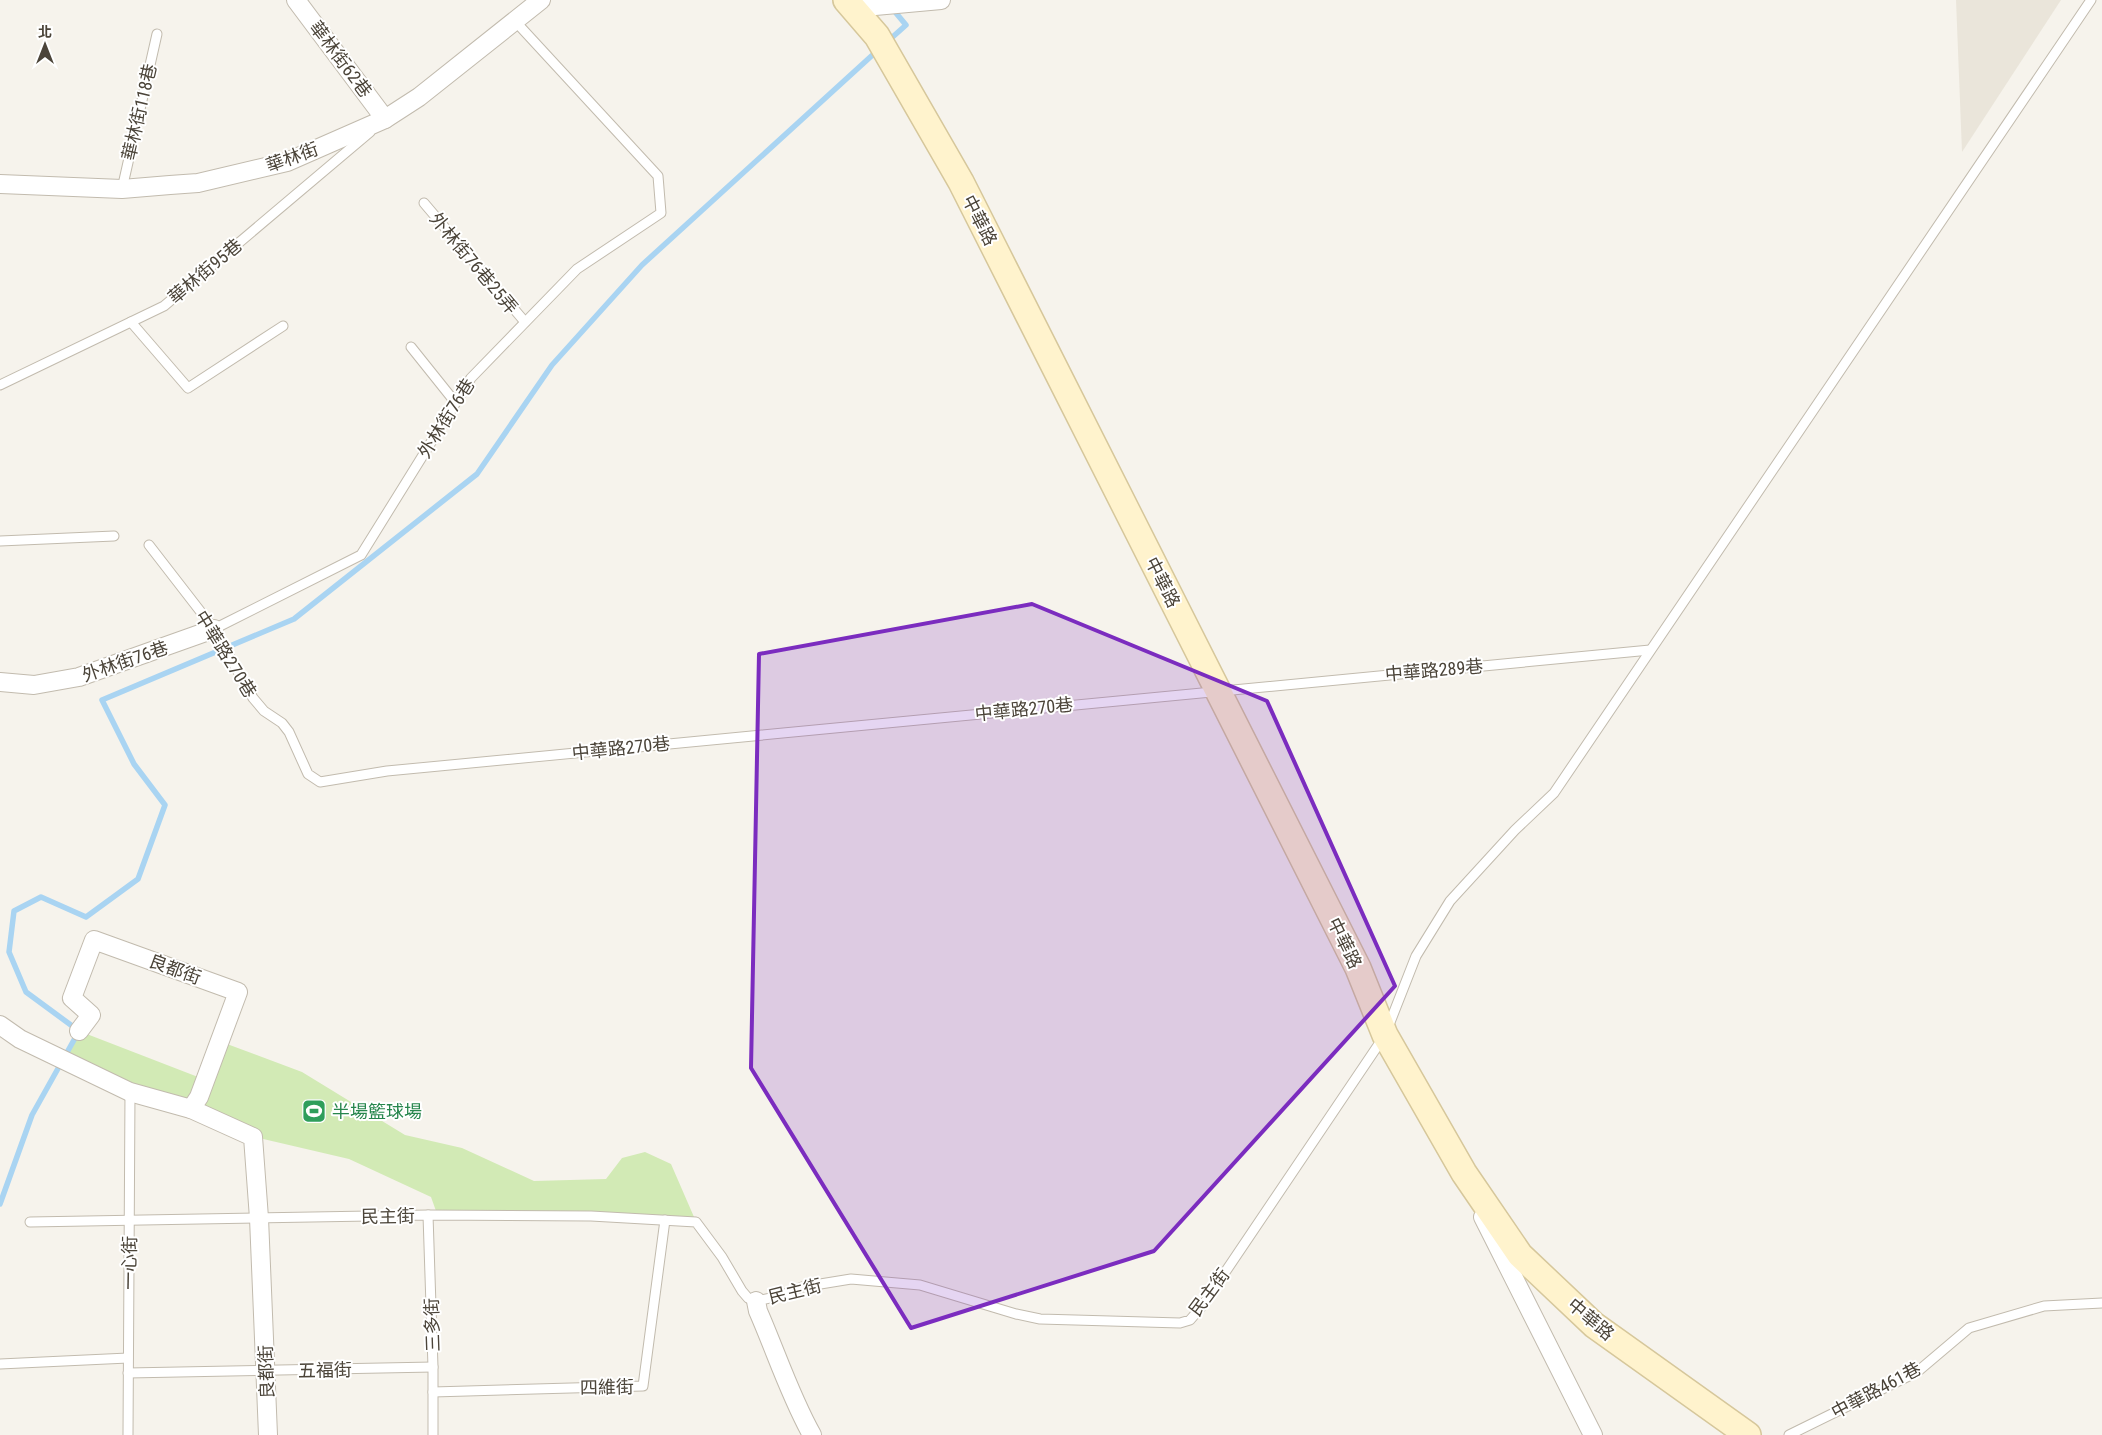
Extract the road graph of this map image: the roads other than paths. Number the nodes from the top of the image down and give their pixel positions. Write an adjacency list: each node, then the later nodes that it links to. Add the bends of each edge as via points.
1 (296, 0): 8 (street, 華林街62巷)
2 (941, 0): 5 (street)
3 (2091, 0): 22 (lane)
4 (532, 3): 6 (street, 華林街)
5 (849, 4): 24 (main road, 中華路, via 877,36 961,182)
6 (515, 21): 8 (street, 華林街, via 419,98); 13 (lane, 外林街76巷, via 658,176 661,212 577,269)
7 (157, 34): 10 (lane, 華林街118巷)
8 (385, 119): 10 (street, 華林街, via 286,162 198,183); 12 (lane, 華林街95巷, via 164,306)
9 (0, 184): 10 (street, 華林街)
10 (122, 189)
11 (424, 203): 13 (lane, 外林街76巷25弄)
12 (130, 322): 14 (lane, via 188,388); 16 (lane, 華林街95巷)
13 (524, 322): 17 (lane, 外林街76巷, via 471,378)
14 (283, 326)
15 (411, 346): 17 (lane)
16 (0, 385)
17 (455, 402): 21 (lane, 外林街76巷, via 361,555)
18 (114, 536): 19 (lane)
19 (0, 540)
20 (149, 545): 21 (lane, 中華路270巷)
21 (214, 629): 23 (street, 外林街76巷, via 79,677 34,685); 24 (lane, 中華路270巷, via 253,698 290,732 308,774 320,782 387,771)
22 (1650, 650): 24 (lane, 中華路289巷); 27 (lane, via 1554,793 1450,901 1416,956)
23 (0, 682)
24 (1217, 690): 27 (main road, 中華路, via 1358,968)
25 (0, 1025): 28 (street, 良都街, via 20,1039)
26 (79, 1031): 29 (street, 良都街, via 92,1015 72,998 94,940 238,992 199,1097)
27 (1385, 1035): 30 (main road, 中華路); 36 (lane, 民主街, via 1190,1320 1180,1323 1040,1319 920,1284 851,1279 802,1287)
28 (130, 1092): 29 (street, 良都街); 34 (lane, 一心街)
29 (191, 1110): 32 (street, 良都街, via 253,1137)
30 (1464, 1173): 48 (street, 中華路); 49 (main road, 中華路, via 1520,1254 1594,1325)
31 (428, 1215): 32 (lane, 民主街); 33 (lane, 民主街); 40 (lane, 三多街)
32 (259, 1218): 34 (lane, 民主街); 41 (street, 良都街)
33 (665, 1220): 36 (lane, 民主街, via 696,1222 742,1291); 43 (lane, 四維街, via 643,1386)
34 (130, 1221): 35 (lane, 民主街); 38 (lane, 一心街)
35 (30, 1222)
36 (756, 1301): 47 (street, via 796,1407)
37 (2102, 1303): 50 (lane, 中華路461巷, via 2044,1306 1969,1328 1917,1372)
38 (128, 1358): 39 (lane); 42 (lane, 一心街)
39 (0, 1364)
40 (433, 1367): 41 (lane, 五福街); 43 (lane, 三多街)
41 (267, 1372): 42 (lane, 五福街); 45 (street, 良都街)
42 (128, 1373): 44 (lane, 一心街)
43 (433, 1392): 46 (lane, 三多街)
44 (128, 1435)
45 (268, 1435)
46 (433, 1435)
47 (812, 1435)
48 (1593, 1435)
49 (1748, 1435)
50 (1789, 1435)

